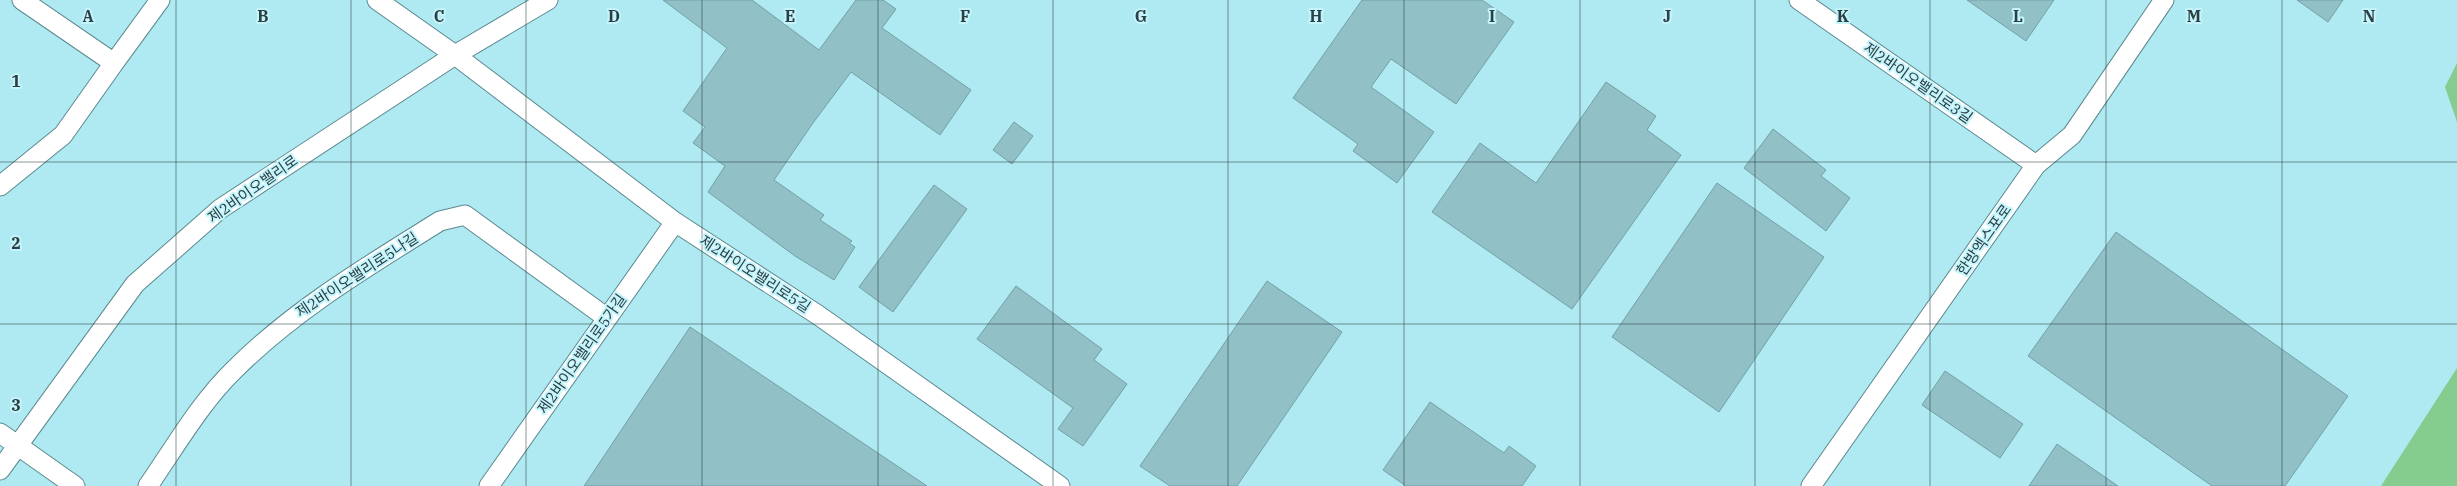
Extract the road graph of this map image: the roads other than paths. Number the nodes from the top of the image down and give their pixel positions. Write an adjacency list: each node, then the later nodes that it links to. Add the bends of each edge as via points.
1 (22, 0): 8 (street)
2 (160, 0): 8 (street)
3 (377, 0): 7 (street, 제2바이오밸리로5길)
4 (548, 0): 7 (street, 제2바이오밸리로)
5 (1799, 0): 9 (street, 제2바이오밸리로3길)
6 (2164, 0): 9 (street, 한방엑스포로, via 2072,135)
7 (455, 55): 11 (street, 제2바이오밸리로5길); 14 (street, 제2바이오밸리로, via 220,209 135,284)
8 (114, 62): 10 (street, via 63,135)
9 (2036, 165): 20 (street, 한방엑스포로)
10 (0, 186)
11 (675, 222): 12 (street, 제2바이오밸리로5가길); 19 (street, 제2바이오밸리로5길, via 818,315)
12 (607, 318): 17 (street, 제2바이오밸리로5나길, via 465,215 440,221 294,316 233,370 206,402); 18 (street, 제2바이오밸리로5가길)
13 (0, 433): 14 (street)
14 (18, 446): 15 (street, 제2바이오밸리로); 16 (street)
15 (0, 470)
16 (75, 486)
17 (148, 486)
18 (489, 486)
19 (1060, 486)
20 (1811, 486)

